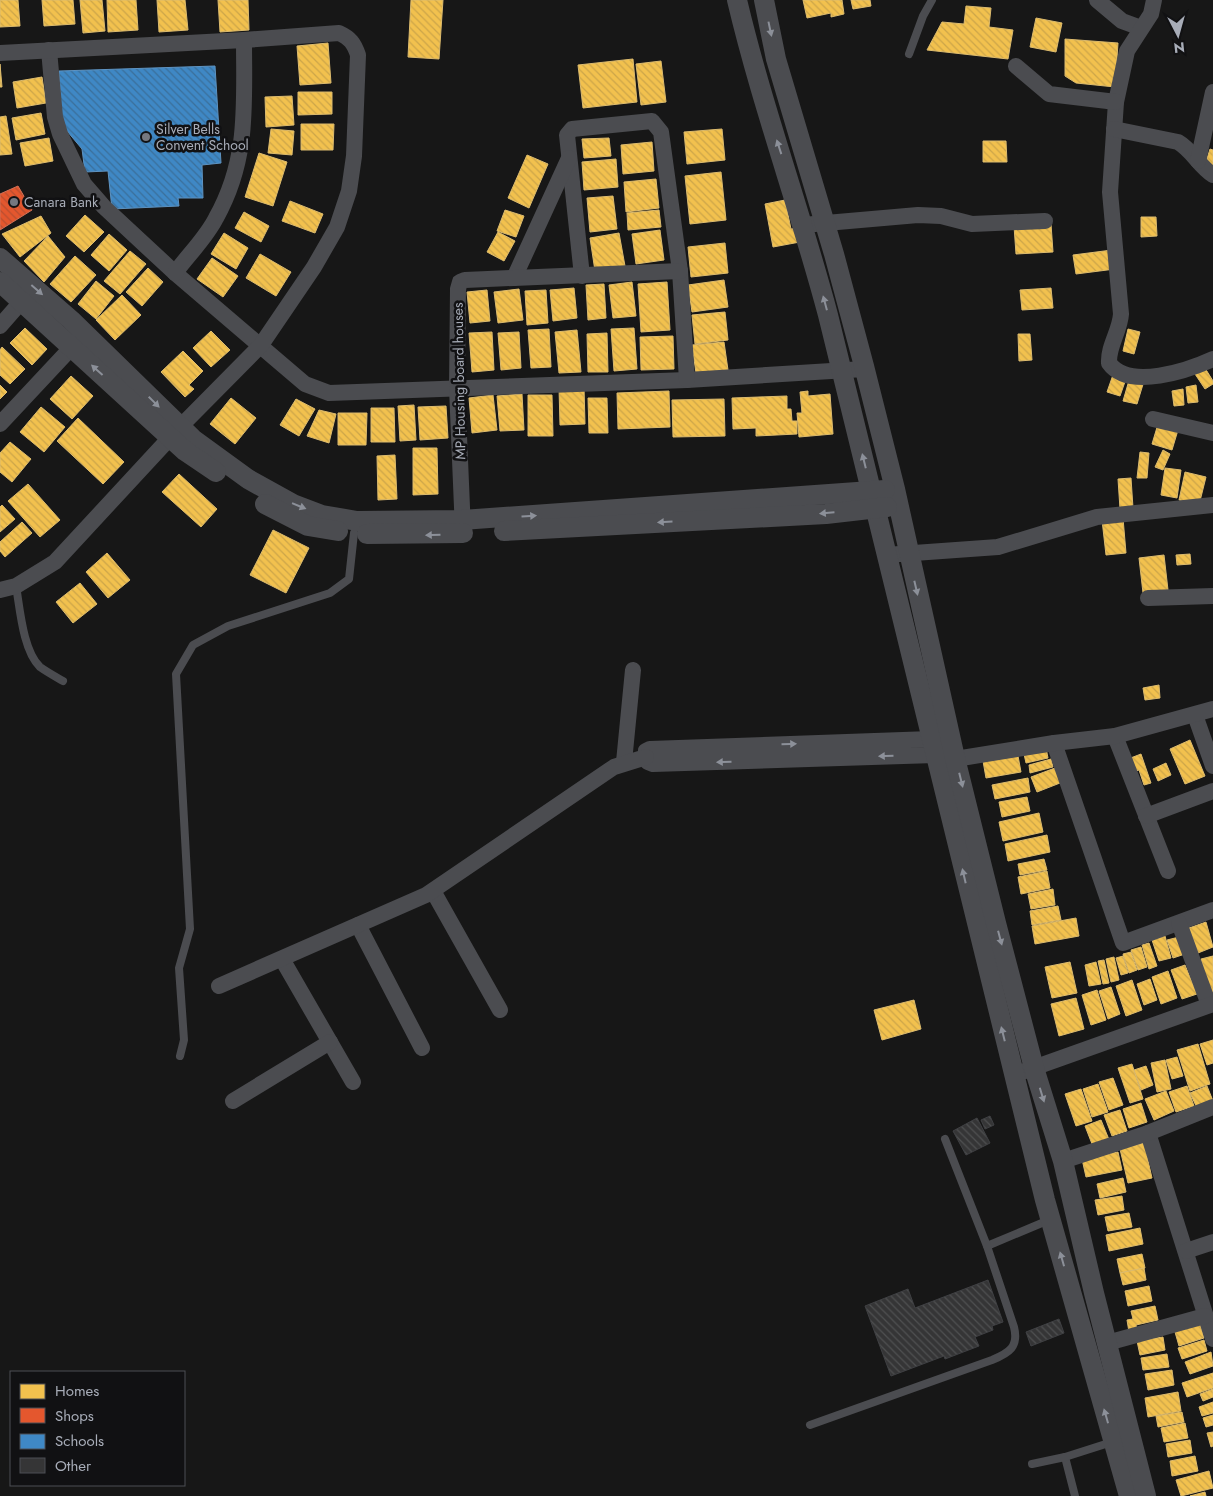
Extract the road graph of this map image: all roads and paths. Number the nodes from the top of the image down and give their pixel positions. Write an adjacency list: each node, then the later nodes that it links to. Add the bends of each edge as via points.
1 (737, 0): 21 (street, one-way to 1, via 755,74)
2 (764, 0): 20 (street, one-way to 20, via 776,59)
3 (932, 0): 10 (lane)
4 (1097, 0): 6 (street, via 1122,21)
5 (1154, 0): 6 (street, via 1151,14)
6 (1141, 28): 13 (street, via 1127,51)
7 (244, 40): 8 (street); 24 (street, via 245,129 238,165 216,220); 30 (street, via 338,33 355,44 358,55 354,156 337,227)
8 (49, 50): 9 (street); 24 (street, via 55,117 84,184)
9 (0, 53)
10 (909, 54)
11 (1016, 66): 13 (street, via 1049,94)
12 (1213, 92): 15 (street)
13 (1116, 102): 14 (street)
14 (1114, 129): 17 (street, via 1178,142); 32 (street, via 1110,192 1121,314 1110,363 1118,371 1151,377 1190,369)
15 (1208, 143): 17 (street)
16 (569, 158): 23 (street, via 566,139 572,129 648,120 656,124 661,132); 25 (street); 26 (street)
17 (1198, 162): 18 (street)
18 (1213, 175)
19 (1046, 221): 20 (street, via 972,224 941,216 918,215)
20 (825, 222): 21 (street); 33 (street)
21 (803, 225): 34 (street, one-way to 21)
22 (0, 258): 39 (street, one-way to 39, via 71,320)
23 (680, 271): 25 (street, MP Housing board houses); 35 (street)
24 (175, 273): 30 (street)
25 (582, 276): 26 (street, MP Housing board houses)
26 (514, 278): 36 (street, MP Housing board houses, via 465,280 459,285)
27 (0, 282): 28 (street)
28 (21, 302): 29 (street); 31 (street)
29 (0, 326)
30 (261, 345): 36 (street, via 305,384 328,394); 39 (street)
31 (72, 347): 38 (street); 39 (street, one-way to 31)
32 (1213, 358)
33 (864, 369): 34 (street); 41 (street)
34 (842, 371): 35 (street); 42 (street, one-way to 34)
35 (687, 380): 36 (street)
36 (456, 388): 44 (street, MP Housing board houses)
37 (1153, 419): 40 (street)
38 (0, 424)
39 (175, 432): 44 (street, one-way to 44, via 248,479 293,504 322,515 357,521); 45 (street, via 185,451 293,520 323,529); 48 (street, via 55,562)
40 (1213, 433)
41 (897, 497): 42 (street); 46 (street)
42 (874, 500): 44 (street, via 826,514); 47 (street)
43 (1213, 505): 46 (street, via 1097,517 998,547)
44 (462, 527): 45 (street, one-way to 45, via 395,536)
45 (354, 533): 74 (lane, via 349,578 330,593 228,626 193,645 176,674 190,929 179,968 184,1040)
46 (908, 552): 47 (street); 58 (street, one-way to 58)
47 (886, 555): 58 (street)
48 (16, 586): 49 (street); 53 (lane, via 33,658 40,667)
49 (0, 590)
50 (1213, 596): 51 (street)
51 (1148, 598)
52 (633, 670): 59 (street)
53 (63, 681)
54 (1213, 709): 55 (street)
55 (1195, 715): 56 (street); 60 (street)
56 (1115, 736): 57 (street); 62 (street)
57 (1054, 743): 58 (street); 66 (street, via 1123,944)
58 (940, 754): 59 (street, via 653,764 646,757); 75 (street, one-way to 75); 76 (street, one-way to 58)
59 (624, 762): 64 (street)
60 (1213, 766)
61 (1213, 792): 62 (street)
62 (1146, 816): 63 (street)
63 (1168, 871)
64 (433, 891): 67 (street); 71 (street)
65 (1213, 910): 66 (street)
66 (1179, 923): 70 (street)
67 (358, 925): 68 (street); 73 (street)
68 (282, 959): 69 (street); 72 (street)
69 (220, 986)
70 (1211, 1004): 75 (street)
71 (500, 1010)
72 (330, 1042): 77 (street); 78 (street)
73 (422, 1048)
74 (180, 1056)
75 (1034, 1068): 76 (street); 82 (street, one-way to 82)
76 (1014, 1075): 83 (street)
77 (353, 1082)
78 (233, 1101)
79 (1213, 1107): 80 (street)
80 (1148, 1133): 82 (street); 86 (street)
81 (945, 1139): 85 (lane)
82 (1063, 1161): 89 (street)
83 (1050, 1219): 85 (lane); 91 (street, one-way to 83)
84 (1213, 1242): 86 (street)
85 (987, 1246): 90 (lane, via 1017,1337 1015,1346 992,1360)
86 (1186, 1250): 87 (street)
87 (1205, 1316): 88 (street); 89 (street)
88 (1213, 1339)
89 (1106, 1344): 96 (street)
90 (810, 1425)
91 (1114, 1442): 92 (lane); 95 (street)
92 (1065, 1457): 93 (lane); 94 (lane)
93 (1032, 1464)
94 (1075, 1496)
95 (1129, 1496)
96 (1146, 1496)

